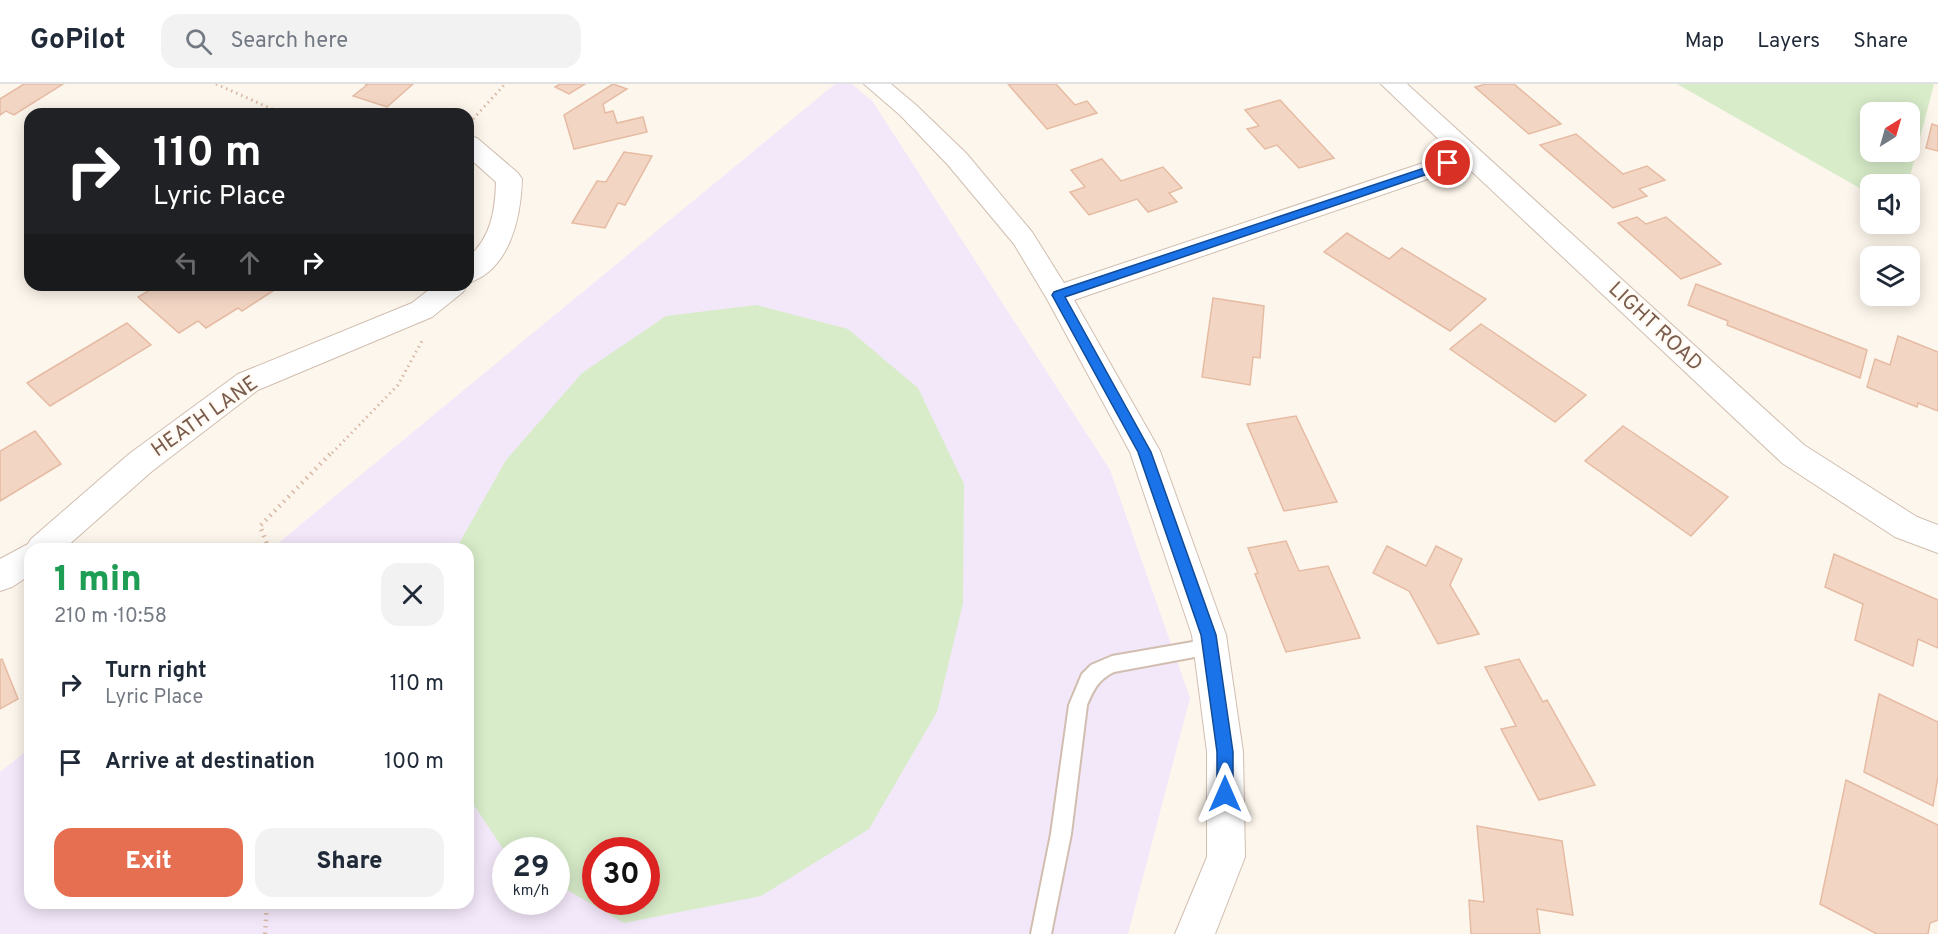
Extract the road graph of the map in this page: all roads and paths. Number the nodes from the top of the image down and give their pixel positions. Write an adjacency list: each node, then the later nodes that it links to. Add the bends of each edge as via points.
1 (216, 84): 5 (path)
2 (505, 84): 6 (path)
3 (876, 84): 11 (street, via 957,159 1023,238)
4 (1393, 84): 8 (street, LIGHT ROAD)
5 (270, 108)
6 (474, 118)
7 (474, 149): 9 (street, via 509,179 504,231 488,257)
8 (1469, 156): 11 (street); 13 (street, LIGHT ROAD, via 1793,454 1906,527)
9 (474, 268)
10 (446, 291): 14 (street, HEATH LANE, via 422,310 248,382 140,463)
11 (1058, 295): 18 (street, via 1145,452)
12 (425, 335): 15 (path, via 398,385 260,526)
13 (1938, 539)
14 (49, 543)
15 (267, 543)
16 (24, 561): 17 (street)
17 (0, 577)
18 (1210, 647): 21 (lane, via 1112,664 1097,670 1088,680 1078,705 1061,834); 22 (street, via 1225,752 1226,857)
19 (267, 909): 20 (path)
20 (265, 934)
21 (1041, 934)
22 (1195, 934)

